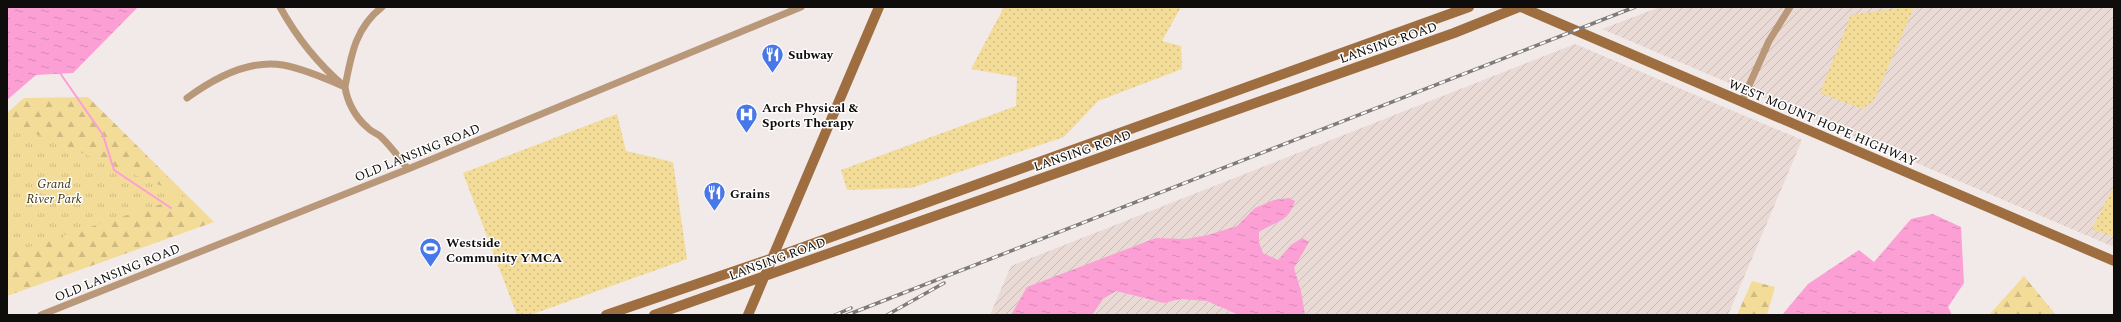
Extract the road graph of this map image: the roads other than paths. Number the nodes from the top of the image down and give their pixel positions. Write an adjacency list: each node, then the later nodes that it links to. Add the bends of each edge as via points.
1 (280, 7): 8 (street, via 323,69)
2 (382, 7): 8 (street, via 359,32 354,43)
3 (801, 7): 11 (street, OLD LANSING ROAD)
4 (879, 7): 12 (main road)
5 (1469, 7): 12 (main road, LANSING ROAD)
6 (1520, 7): 10 (main road, WEST MOUNT HOPE HIGHWAY); 14 (main road, LANSING ROAD, via 1447,36)
7 (1790, 7): 10 (street, via 1769,41)
8 (345, 86): 9 (street, via 283,65 269,64 233,72); 11 (street, via 346,96 358,117 367,128 392,148)
9 (187, 98)
10 (1742, 101): 13 (main road, WEST MOUNT HOPE HIGHWAY)
11 (408, 169): 15 (street, OLD LANSING ROAD)
12 (773, 258): 14 (main road); 16 (main road, LANSING ROAD)
13 (2114, 261)
14 (766, 275): 17 (main road, LANSING ROAD); 18 (main road)
15 (41, 315)
16 (606, 315)
17 (654, 315)
18 (748, 315)

